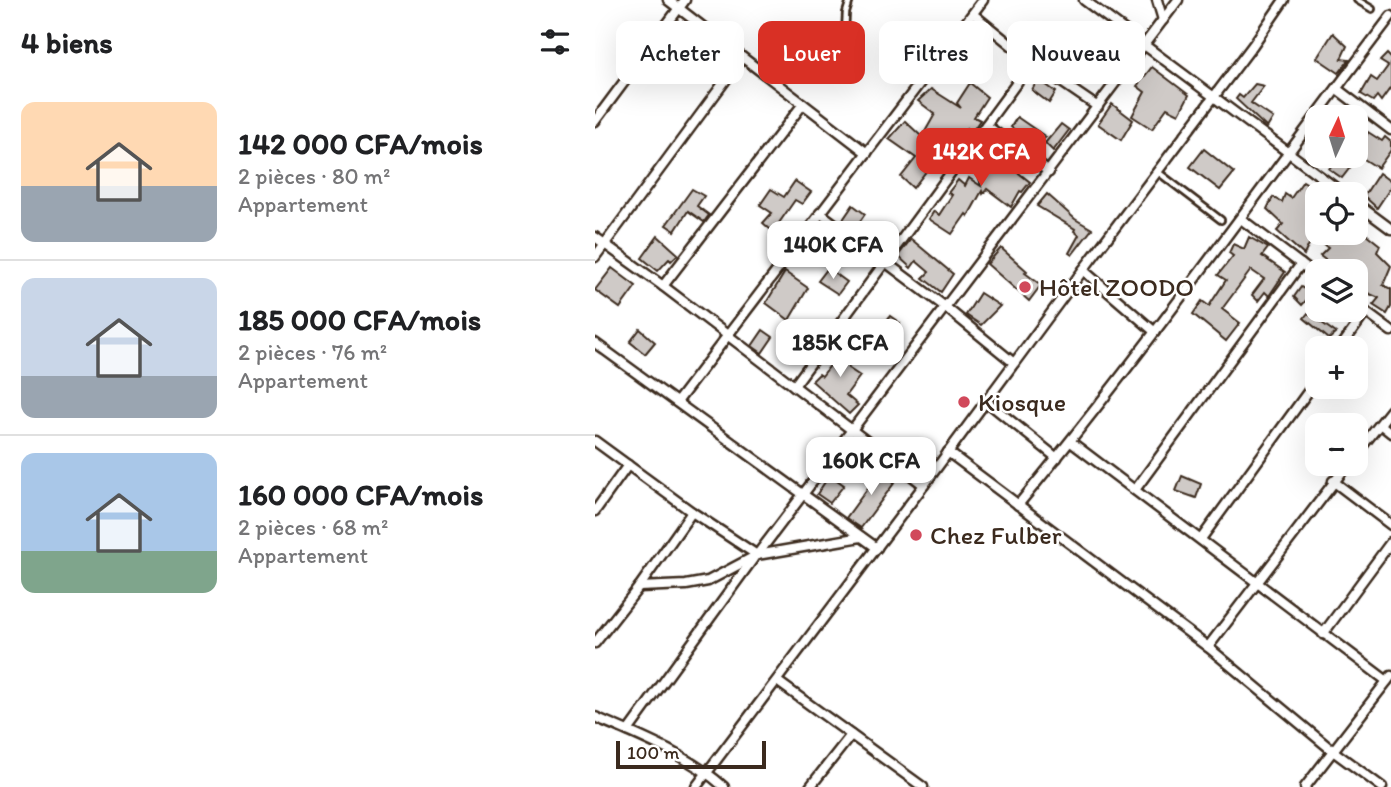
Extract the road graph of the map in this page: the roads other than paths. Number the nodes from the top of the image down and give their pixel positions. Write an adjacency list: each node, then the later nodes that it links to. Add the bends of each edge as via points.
1 (668, 0): 10 (street)
2 (685, 0): 10 (street)
3 (850, 0): 16 (lane)
4 (983, 0): 12 (street)
5 (1084, 0): 17 (street)
6 (1157, 0): 14 (street)
7 (1178, 0): 14 (street)
8 (1284, 0): 26 (street)
9 (1357, 0): 11 (lane)
10 (679, 8): 15 (street); 29 (street)
11 (1372, 9)
12 (973, 14): 18 (street); 32 (street)
13 (1391, 16): 25 (street)
14 (1163, 20): 19 (street)
15 (695, 21)
16 (846, 21)
17 (1112, 21)
18 (1007, 42)
19 (1145, 46): 26 (street)
20 (744, 60): 27 (street)
21 (723, 84): 43 (street)
22 (1016, 84): 30 (street)
23 (1064, 84): 28 (street)
24 (1116, 84): 28 (street)
25 (1337, 89): 31 (street); 33 (street)
26 (1214, 96): 33 (street); 34 (street)
27 (803, 104): 32 (street); 49 (street)
28 (1098, 107): 35 (street)
29 (595, 121)
30 (986, 125): 35 (street); 45 (street)
31 (1391, 130)
32 (867, 153): 38 (street)
33 (1288, 154): 36 (street); 39 (street)
34 (1157, 171): 40 (lane); 48 (street)
35 (1049, 172): 50 (street)
36 (1327, 182)
37 (1368, 212): 41 (street)
38 (820, 213): 45 (street); 54 (street)
39 (1241, 219): 46 (street); 53 (street)
40 (1221, 220)
41 (1391, 229)
42 (595, 237): 43 (street)
43 (604, 244): 44 (street); 49 (street)
44 (595, 257)
45 (884, 261): 50 (street); 57 (street)
46 (1301, 264): 47 (street); 74 (street)
47 (1305, 267)
48 (1083, 270): 53 (street); 56 (street)
49 (663, 286): 54 (street)
50 (944, 306): 56 (street); 63 (street)
51 (1368, 314): 52 (street)
52 (1391, 331)
53 (1155, 332): 67 (street)
54 (727, 336): 57 (street); 60 (street)
55 (595, 342): 60 (street)
56 (1014, 363): 59 (street)
57 (794, 386): 63 (street)
58 (1305, 396): 81 (street)
59 (986, 401): 68 (street); 69 (street)
60 (677, 402): 75 (street)
61 (1391, 410): 62 (street)
62 (1381, 425): 64 (street); 65 (street)
63 (851, 429): 73 (street); 75 (street)
64 (1391, 433)
65 (1368, 440)
66 (595, 441): 70 (street)
67 (1071, 442): 69 (street); 74 (street)
68 (948, 452): 73 (street); 76 (street)
69 (1057, 458): 76 (street)
70 (628, 465): 77 (street); 78 (street)
71 (1337, 476): 72 (street)
72 (1333, 481): 79 (street); 85 (street)
73 (924, 485): 83 (street)
74 (1135, 490): 81 (street)
75 (803, 494): 80 (street); 84 (street)
76 (1018, 505): 89 (street)
77 (595, 510)
78 (692, 512): 84 (street); 86 (street)
79 (1391, 525)
80 (860, 537): 83 (street); 84 (street)
81 (1201, 539): 85 (street)
82 (1391, 542): 87 (street)
83 (877, 548): 91 (street)
84 (755, 557): 86 (street, via 708,580); 94 (street)
85 (1256, 584): 87 (street); 89 (street)
86 (639, 587): 88 (street)
87 (1323, 634): 90 (street)
88 (595, 643)
89 (1208, 647): 96 (street)
90 (1389, 678): 96 (street)
91 (776, 681): 95 (street); 97 (street)
92 (597, 718): 93 (street); 94 (street)
93 (595, 728)
94 (628, 731): 97 (street)
95 (851, 735): 98 (street); 101 (street)
96 (1333, 751): 103 (street); 104 (street)
97 (708, 772): 99 (street); 100 (street)
98 (911, 784): 102 (street)
99 (696, 787)
100 (724, 787)
101 (810, 787)
102 (923, 787)
103 (1305, 787)
104 (1381, 787)

